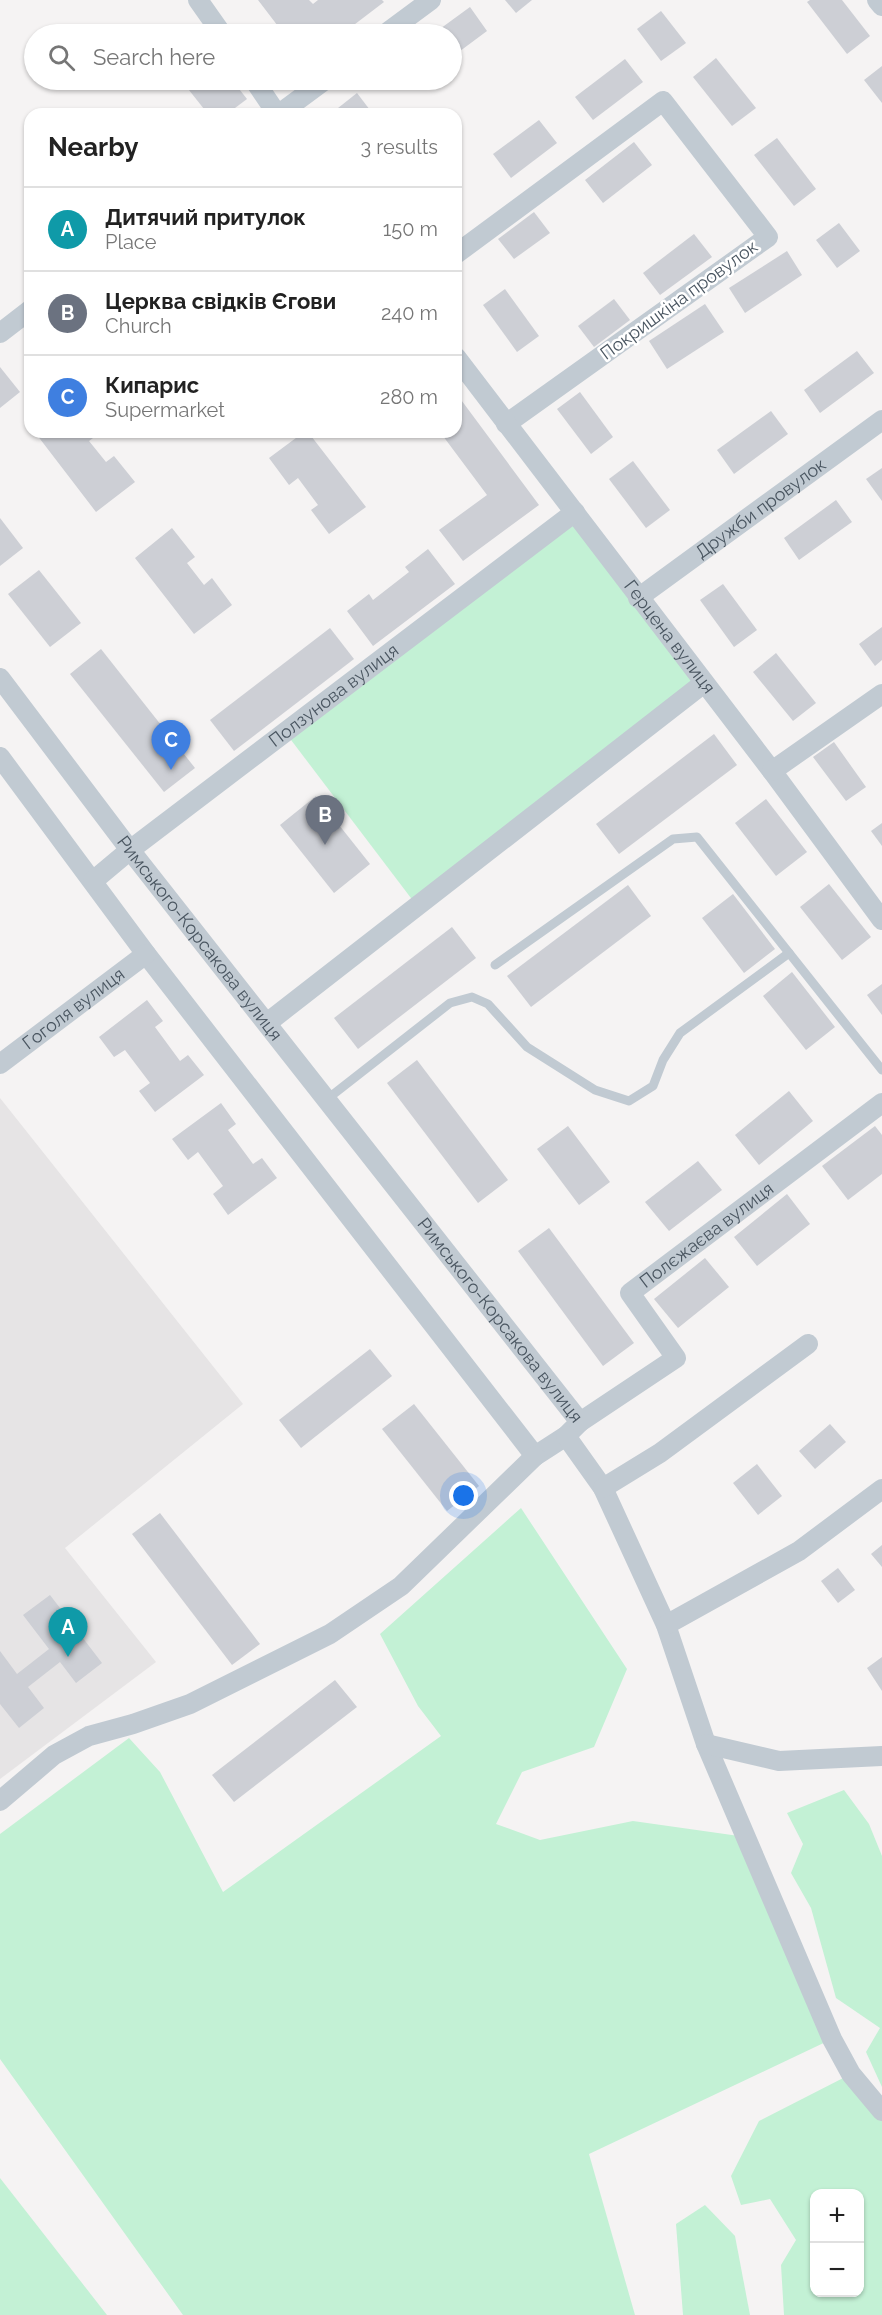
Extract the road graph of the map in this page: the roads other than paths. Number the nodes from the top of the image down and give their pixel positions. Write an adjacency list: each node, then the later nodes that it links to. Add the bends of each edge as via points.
1 (198, 0): 5 (street)
2 (431, 0): 6 (street)
3 (877, 0): 4 (street)
4 (882, 6)
5 (215, 24)
6 (399, 24)
7 (261, 90): 9 (street)
8 (311, 90): 10 (street)
9 (274, 108)
10 (286, 108)
11 (462, 250): 16 (street, Покришкіна провулок, via 663,101 768,237)
12 (24, 315): 13 (street)
13 (0, 333)
14 (462, 365): 16 (street, Герцена вулиця)
15 (882, 420): 18 (street, Дружби провулок)
16 (506, 424): 17 (street, Герцена вулиця)
17 (575, 512): 18 (street, Герцена вулиця); 24 (street, Ползунова вулиця)
18 (638, 598): 20 (street, Герцена вулиця)
19 (0, 678): 24 (street, Римського-Корсакова вулиця)
20 (704, 683): 23 (street, Герцена вулиця); 30 (street)
21 (882, 694): 23 (street)
22 (0, 757): 25 (street)
23 (772, 771): 26 (street, Герцена вулиця)
24 (130, 850): 25 (street, Ползунова вулиця); 30 (street, Римського-Корсакова вулиця)
25 (93, 881): 27 (street)
26 (881, 915)
27 (146, 954): 31 (street, Гоголя вулиця); 37 (street)
28 (789, 954): 29 (lane, via 697,837 673,839); 32 (lane); 33 (lane, via 680,1033 653,1086 629,1101 595,1090 527,1047 488,1004 471,997 450,1003)
29 (495, 965)
30 (267, 1023): 33 (street, Римського-Корсакова вулиця)
31 (0, 1064)
32 (882, 1070)
33 (326, 1100): 36 (street, Римського-Корсакова вулиця)
34 (882, 1102): 36 (street, Полєжаєва вулиця, via 630,1293 676,1358)
35 (808, 1344): 38 (street, via 660,1453)
36 (573, 1429): 37 (street, Римського-Корсакова вулиця); 38 (street)
37 (535, 1456): 43 (street, Римського-Корсакова вулиця, via 401,1586 330,1634 190,1704 89,1736 54,1755)
38 (603, 1488): 40 (street)
39 (882, 1489): 40 (street, via 798,1551)
40 (666, 1625): 41 (street)
41 (706, 1744): 42 (street, via 779,1761); 44 (street, via 832,2039 852,2074)
42 (882, 1756)
43 (0, 1801)
44 (882, 2111)

